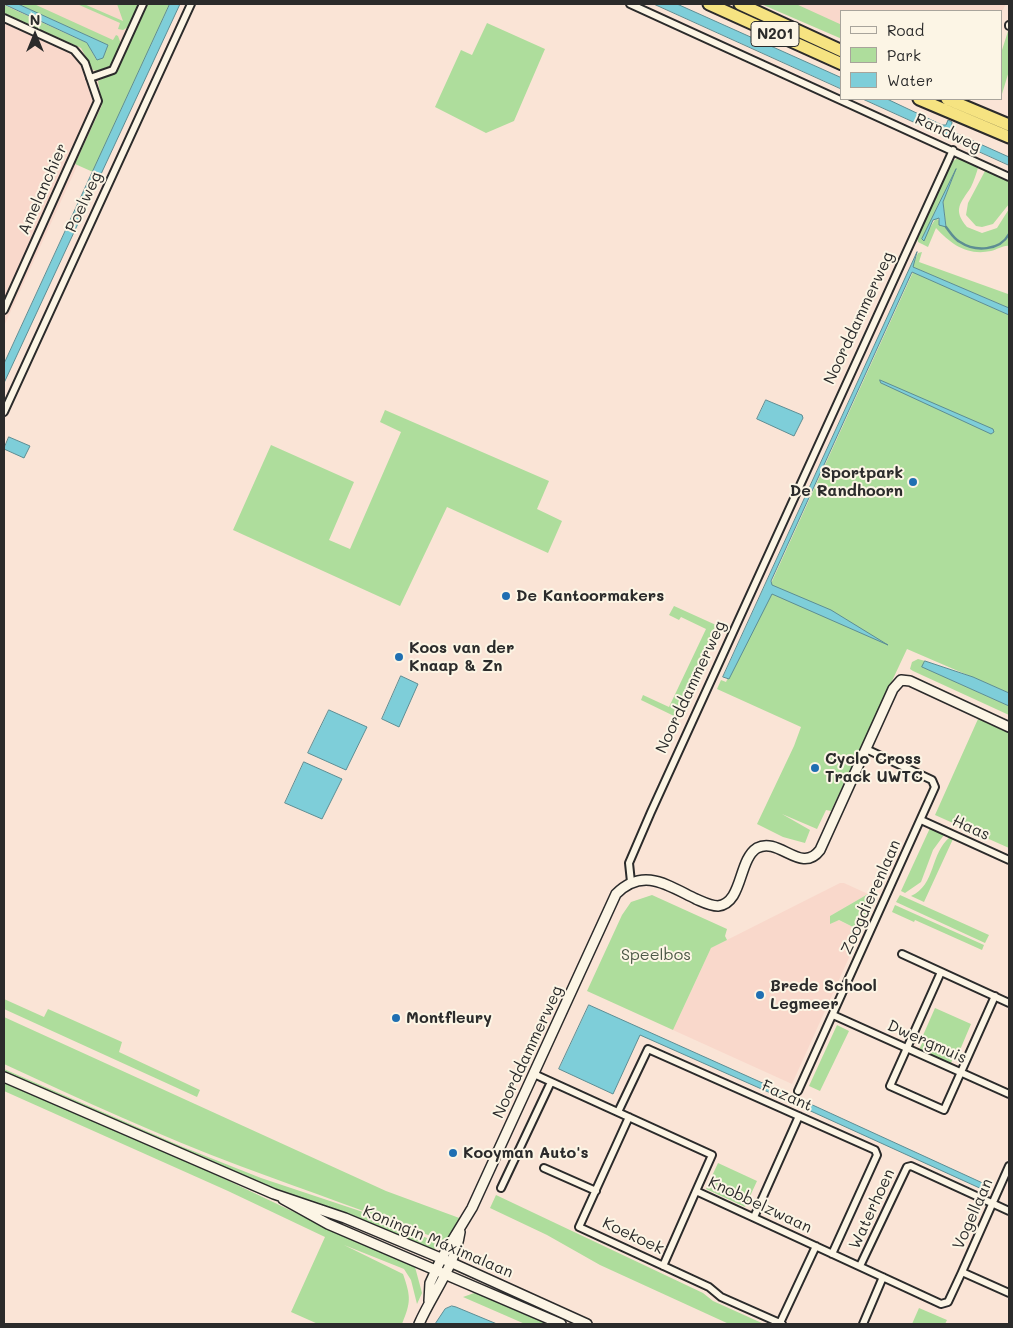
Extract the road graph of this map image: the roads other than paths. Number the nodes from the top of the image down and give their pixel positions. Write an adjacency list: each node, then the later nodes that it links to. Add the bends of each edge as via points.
1 (143, 4): 9 (street, via 113,70)
2 (191, 4): 19 (street, Poelweg)
3 (630, 4): 10 (street, Randweg)
4 (708, 4): 8 (highway, N201)
5 (740, 4): 7 (highway, N201)
6 (4, 18): 9 (street, Amelanchier, via 74,50 80,55)
7 (840, 50)
8 (840, 63)
9 (90, 78): 18 (street, Amelanchier, via 98,101)
10 (840, 99)
11 (842, 100): 16 (street, Randweg)
12 (920, 100): 15 (highway)
13 (949, 100): 14 (highway)
14 (1009, 125)
15 (1009, 137)
16 (953, 150): 17 (street, Randweg); 24 (street, Noorddammerweg, via 651,812 629,864)
17 (1009, 177)
18 (4, 310)
19 (4, 412)
20 (1009, 726): 21 (street, via 910,681 901,680 894,686)
21 (866, 749): 22 (street, Zoogdierenlaan, via 932,780 935,787); 24 (street, via 820,850 812,857 800,858 771,846 760,847 752,853 729,900 716,906 653,880)
22 (921, 820): 23 (street, Haas); 29 (street, Zoogdierenlaan)
23 (1009, 860)
24 (631, 882): 32 (street, Noorddammerweg, via 616,894)
25 (902, 954): 26 (street)
26 (941, 972): 27 (street); 30 (street)
27 (994, 996): 28 (street); 31 (street)
28 (1009, 1003)
29 (833, 1015): 30 (street, Dwergmuis); 35 (street, Zoogdierenlaan)
30 (907, 1048): 31 (street, Dwergmuis); 31 (street, via 890,1086 944,1110)
31 (960, 1072): 36 (street, Dwergmuis)
32 (534, 1074): 34 (street, Knobbelzwaan); 51 (street, Noorddammerweg)
33 (4, 1077): 45 (street, Koningin Máximalaan)
34 (551, 1082): 37 (street, Knobbelzwaan); 42 (street)
35 (798, 1091)
36 (1009, 1094)
37 (618, 1112): 38 (street, Fazant, via 648,1049); 39 (street, Knobbelzwaan)
38 (799, 1116): 48 (street); 50 (street, Fazant, via 878,1153)
39 (629, 1117): 43 (street, Koekoek); 44 (street, Knobbelzwaan, via 712,1155)
40 (1009, 1166): 46 (street, Vogellaan)
41 (544, 1168): 43 (street)
42 (501, 1188)
43 (596, 1191): 52 (street, Koekoek, via 579,1227)
44 (696, 1191): 48 (street, Knobbelzwaan); 52 (street)
45 (274, 1194): 51 (street, Koningin Máximalaan, via 337,1215); 54 (street, Koningin Máximalaan, via 328,1224)
46 (993, 1204): 47 (street); 53 (street, Waterhoen, via 912,1166 907,1167); 55 (street, Vogellaan)
47 (1009, 1211)
48 (754, 1217): 49 (street, Knobbelzwaan)
49 (816, 1246): 50 (street, Knobbelzwaan); 63 (street)
50 (832, 1254): 53 (street, Knobbelzwaan)
51 (446, 1261): 54 (street, Noorddammerweg); 56 (street, Noorddammerweg); 62 (street, Koningin Máximalaan)
52 (663, 1266): 63 (street, Koekoek)
53 (860, 1266): 57 (street, Knobbelzwaan)
54 (436, 1270): 56 (street, Koningin Máximalaan); 59 (street, Noorddammerweg, via 430,1283)
55 (962, 1272): 57 (street, Knobbelzwaan, via 948,1302 941,1304); 58 (street)
56 (446, 1274): 59 (street, Noorddammerweg); 61 (street, Koningin Máximalaan)
57 (883, 1277): 64 (street)
58 (1009, 1293)
59 (429, 1301): 60 (street, Noorddammerweg)
60 (419, 1324)
61 (561, 1324)
62 (587, 1324)
63 (781, 1324)
64 (862, 1324)

